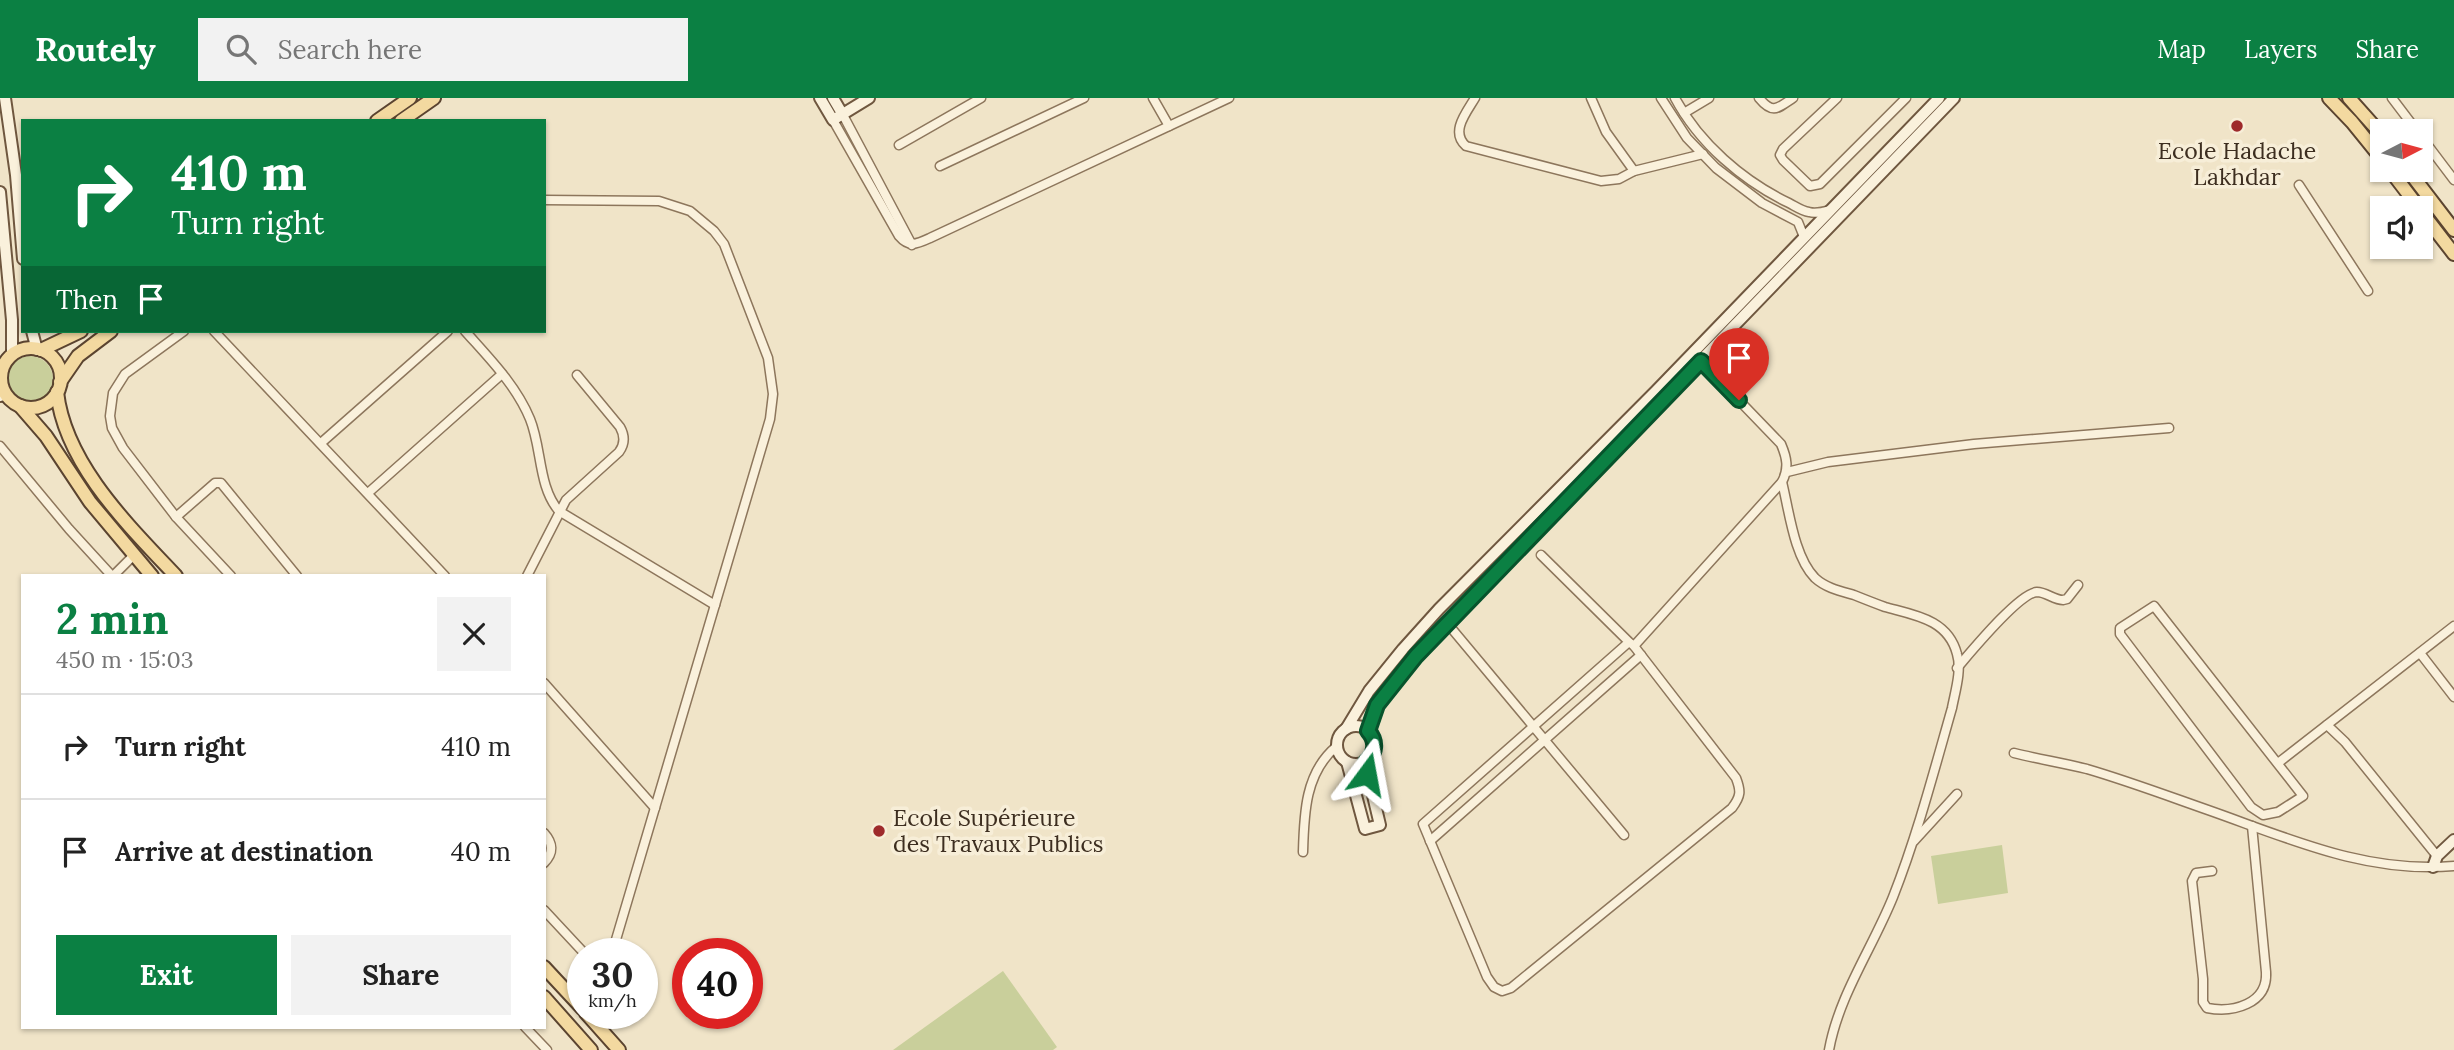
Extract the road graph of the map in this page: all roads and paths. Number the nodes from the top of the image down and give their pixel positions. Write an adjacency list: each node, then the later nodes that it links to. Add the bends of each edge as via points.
1 (5, 98): 48 (street)
2 (410, 98): 27 (main road)
3 (434, 98): 28 (main road)
4 (820, 98): 26 (street)
5 (833, 98): 26 (street)
6 (869, 98): 26 (street)
7 (981, 98): 33 (street)
8 (1084, 98): 36 (street)
9 (1153, 98): 31 (street)
10 (1229, 98): 31 (street)
11 (1475, 98): 37 (street, via 1459,132 1466,146 1601,181)
12 (1591, 98): 37 (street, via 1606,132)
13 (1661, 98): 35 (street, via 1681,130)
14 (1675, 98): 25 (street)
15 (1709, 98): 25 (street)
16 (1759, 98): 17 (street, via 1772,109)
17 (1793, 98)
18 (1837, 98): 19 (street, via 1780,155 1810,186 1820,184)
19 (1906, 98)
20 (1938, 98): 45 (street)
21 (1954, 98): 63 (street)
22 (2329, 98): 32 (main road)
23 (2349, 98): 30 (main road)
24 (2392, 98): 29 (street)
25 (1684, 113): 45 (street, via 1709,144 1754,182 1807,212)
26 (838, 118): 31 (street, via 912,245)
27 (380, 119)
28 (404, 119)
29 (2408, 119)
30 (2370, 122)
31 (1169, 126)
32 (2370, 144)
33 (899, 145)
34 (2433, 152): 38 (street)
35 (1703, 153): 37 (street); 49 (street, via 1762,203 1797,222)
36 (940, 166)
37 (1634, 171)
38 (2454, 180)
39 (2399, 182): 43 (main road)
40 (2418, 182): 47 (main road)
41 (2299, 185): 51 (street)
42 (0, 192): 53 (street)
43 (2410, 196)
44 (546, 200): 90 (street, via 675,204 703,220 724,244 768,358 773,394 770,419)
45 (1830, 210): 49 (street)
46 (2433, 226): 50 (main road)
47 (2454, 230)
48 (21, 235)
49 (1804, 237): 101 (street, via 1439,609 1369,691)
50 (2454, 254)
51 (2368, 291)
52 (21, 307): 53 (street)
53 (11, 309): 62 (street)
54 (33, 333): 61 (street)
55 (77, 333): 61 (main road)
56 (108, 333): 66 (main road, via 78,356)
57 (181, 333): 78 (street, via 125,374 110,405 117,438)
58 (216, 333): 71 (street)
59 (446, 333): 71 (street)
60 (468, 333): 64 (street)
61 (39, 350): 62 (main road, via 23,349); 66 (main road, via 57,366)
62 (12, 355): 67 (main road, via 2,371)
63 (1701, 361): 74 (street, via 1781,444); 91 (street)
64 (502, 373): 76 (street); 77 (street, via 529,417 550,498)
65 (577, 376): 77 (street, via 620,427 624,439 619,452 570,495)
66 (59, 387): 68 (main road, via 41,406); 70 (main road)
67 (3, 395): 68 (main road)
68 (19, 406): 72 (main road)
69 (2169, 428): 74 (street, via 1974,444 1828,462)
70 (68, 438): 72 (main road); 84 (main road, via 101,491)
71 (321, 443): 76 (street)
72 (52, 445): 80 (main road)
73 (0, 446): 81 (street)
74 (1787, 472): 75 (street)
75 (1782, 482): 93 (street); 96 (street, via 1798,550 1813,576 1824,586 1936,623 1958,655)
76 (368, 494): 87 (street)
77 (559, 511): 88 (street); 90 (street)
78 (176, 517): 85 (street); 86 (street, via 215,483 220,484)
79 (1541, 555): 93 (street)
80 (133, 556): 82 (street); 83 (main road)
81 (110, 574)
82 (114, 574)
83 (150, 574)
84 (174, 574)
85 (230, 574)
86 (296, 574)
87 (444, 574)
88 (528, 574)
89 (2078, 584): 96 (street, via 2063,600 2040,592 2027,596)
90 (715, 605): 110 (street)
91 (1447, 623): 100 (street); 102 (street, via 1377,705)
92 (2454, 626): 94 (street)
93 (1632, 644): 95 (street); 100 (street)
94 (2420, 653): 98 (street); 99 (street)
95 (1641, 655): 103 (street); 115 (street, via 1736,778 1741,790 1732,808 1502,991 1487,977)
96 (1957, 668): 116 (street, via 1952,708)
97 (546, 685): 110 (street)
98 (2454, 697)
99 (2327, 725): 108 (street); 118 (street)
100 (1533, 727): 103 (street); 115 (street, via 1423,824)
101 (1346, 729): 102 (street, via 1357,726); 104 (street)
102 (1368, 731): 107 (street, via 1375,747)
103 (1544, 740): 112 (street); 115 (street)
104 (1337, 746): 106 (street); 117 (street, via 1322,761 1309,788)
105 (2014, 753): 111 (street, via 2122,780)
106 (1347, 762): 107 (street); 107 (street, via 1365,829 1380,825)
107 (1366, 762)
108 (2278, 763): 108 (street, via 2303,796 2278,812 2263,815 2222,770 2122,638 2120,628 2154,606)
109 (1956, 794): 116 (street)
110 (656, 808): 125 (street)
111 (2252, 826): 121 (street, via 2351,859); 122 (street, via 2265,986 2252,1002 2215,1009 2203,1002 2192,881 2196,873)
112 (1623, 835)
113 (546, 836): 119 (street, via 552,847)
114 (2454, 840): 118 (street)
115 (1430, 841)
116 (1911, 844): 134 (street, via 1892,900 1843,1003)
117 (1303, 852)
118 (2437, 856): 121 (street)
119 (546, 861)
120 (2454, 866): 121 (street)
121 (2433, 867)
122 (2212, 871)
123 (546, 912): 124 (street)
124 (570, 938)
125 (617, 938)
126 (546, 969): 127 (main road)
127 (567, 992)
128 (546, 999): 132 (main road)
129 (527, 1029): 131 (street)
130 (600, 1029): 133 (main road)
131 (547, 1050)
132 (592, 1050)
133 (619, 1050)
134 (1829, 1050)

